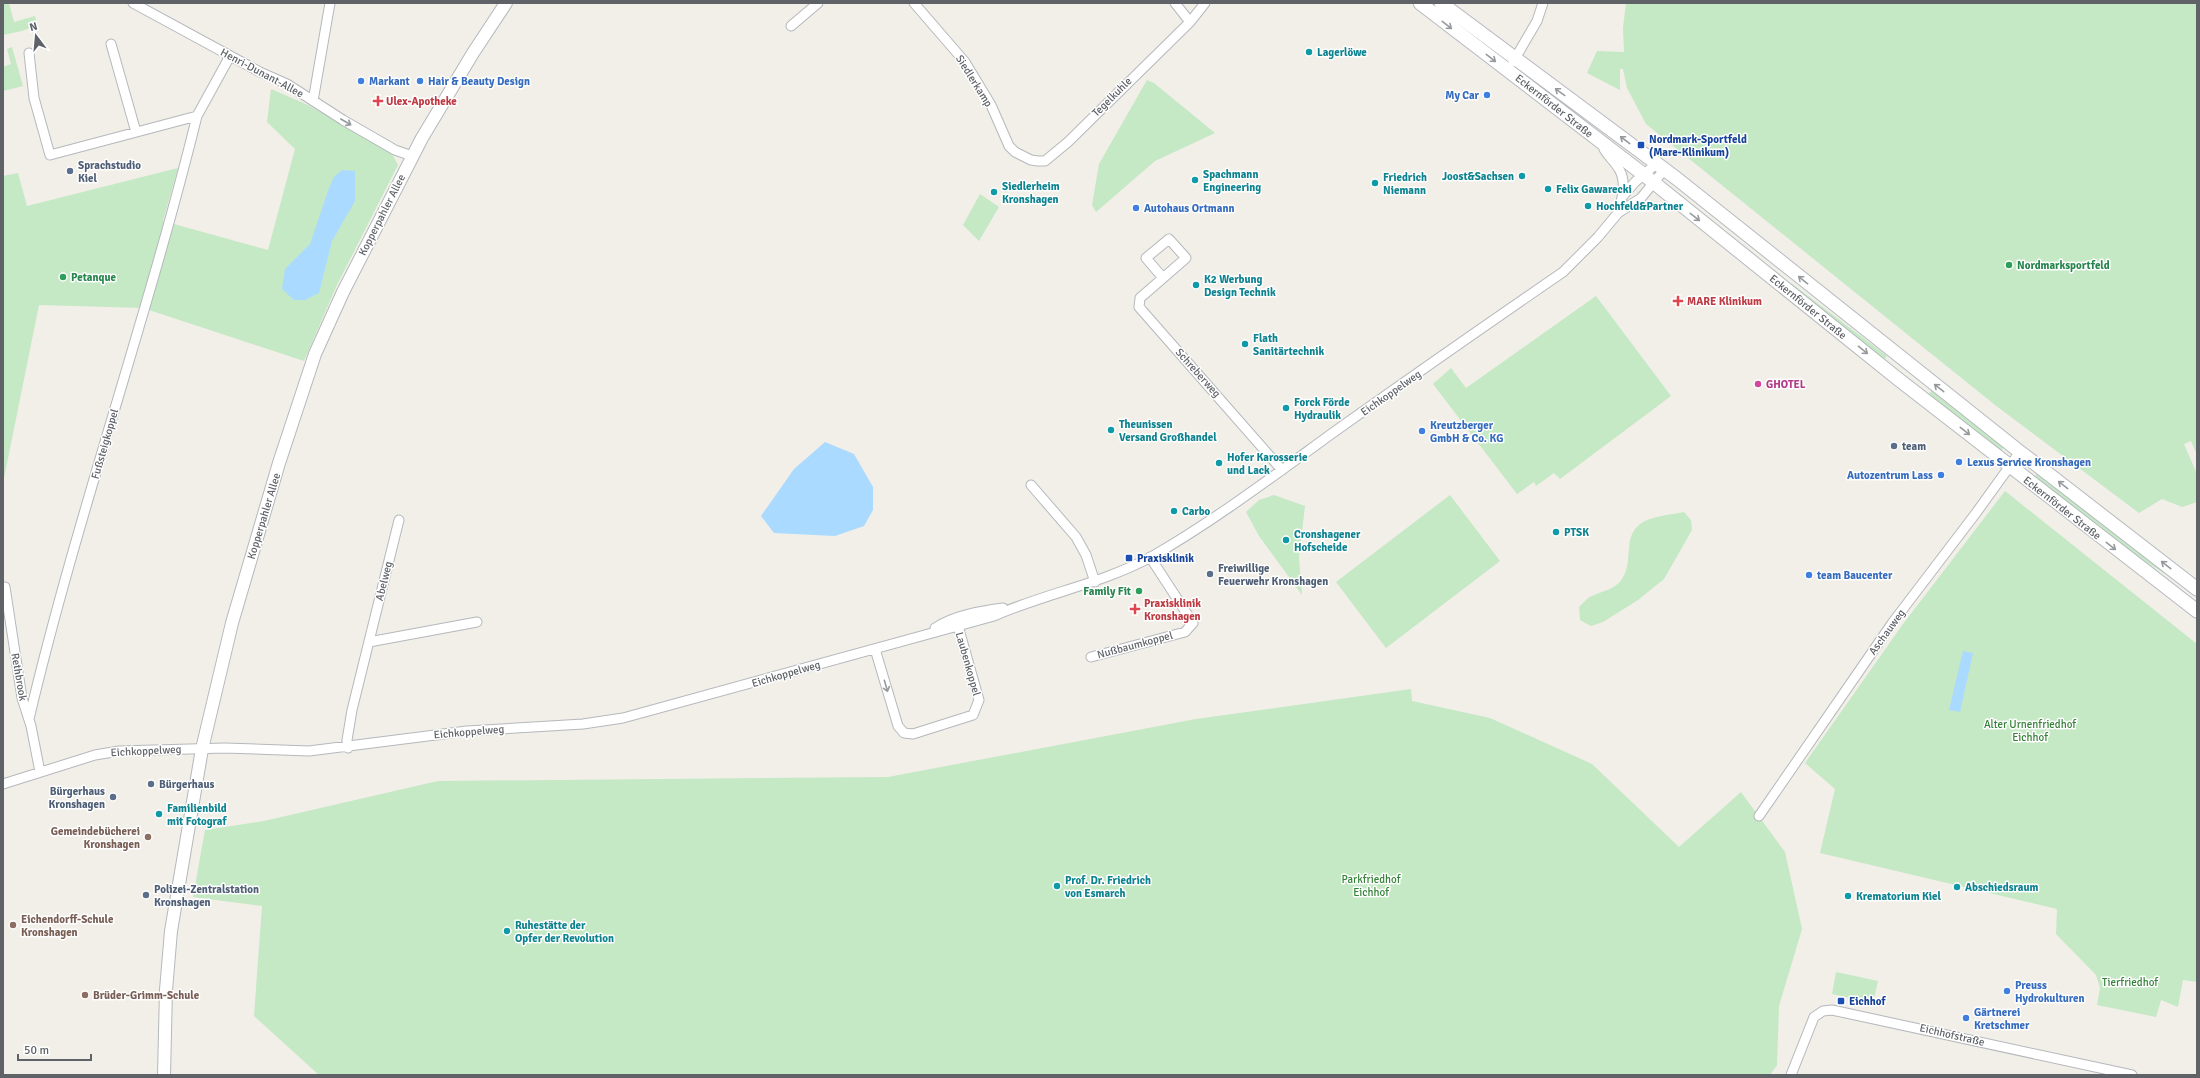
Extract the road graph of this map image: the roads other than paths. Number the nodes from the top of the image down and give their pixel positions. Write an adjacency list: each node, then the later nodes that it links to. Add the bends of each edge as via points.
1 (133, 3): 15 (street, Henri-Dunant-Allee)
2 (330, 3): 18 (street)
3 (506, 3): 23 (street, Kopperpahler Allee)
4 (818, 3): 12 (street)
5 (914, 3): 22 (street, Siedlerkamp, via 965,62 991,105)
6 (1175, 3): 11 (street)
7 (1205, 3): 11 (street, Tegelkuhle)
8 (1420, 3): 17 (main road, Eckernförder Straße, one-way to 17)
9 (1441, 3): 16 (main road, Eckernförder Straße)
10 (1543, 3): 16 (street, via 1537,21)
11 (1190, 22): 22 (street, Tegelkuhle, via 1051,157 1045,161 1030,160 1015,152)
12 (791, 26)
13 (111, 44): 20 (street)
14 (29, 53): 20 (street, via 34,98 50,155)
15 (230, 56): 18 (street, Henri-Dunant-Allee, via 288,84); 19 (street, Fußsteigkoppel)
16 (1515, 58): 17 (street); 24 (main road, Eckernförder Straße, one-way to 16)
17 (1507, 70): 21 (main road, Eckernförder Straße)
18 (314, 101): 23 (street, Henri-Dunant-Allee, one-way to 23, via 388,146)
19 (196, 116): 20 (street); 45 (street, Fußsteigkoppel, via 148,296 48,636)
20 (136, 132)
21 (1602, 144): 25 (main road, Eckernförder Straße); 27 (street, Eichkoppelweg, via 1621,172)
22 (1010, 146)
23 (412, 156): 46 (street, Kopperpahler Allee, via 343,292 315,354 279,463 232,623)
24 (1660, 167): 25 (street, Eichkoppelweg); 26 (street, Eichkoppelweg); 30 (main road, Eckernförder Straße, one-way to 24)
25 (1643, 174): 26 (main road, Eckernförder Straße); 27 (street, Eichkoppelweg)
26 (1654, 183): 28 (street, Eichkoppelweg, via 1641,198); 31 (main road, Eckernförder Straße, one-way to 31)
27 (1622, 197): 28 (street, Eichkoppelweg)
28 (1618, 213): 32 (street, Eichkoppelweg, via 1563,272)
29 (1163, 278): 32 (street, Schreberweg, via 1140,298 1139,307)
30 (2020, 452): 31 (street, Aschauweg); 38 (main road, Eckernförder Straße, one-way to 30)
31 (2009, 466): 39 (main road, Eckernförder Straße, one-way to 39); 50 (street, Aschauweg, via 1893,622)
32 (1282, 470): 35 (street, Eichkoppelweg)
33 (1031, 485): 36 (street, via 1076,537 1086,555)
34 (399, 520): 42 (street, Abelweg)
35 (1150, 557): 36 (street, Eichkoppelweg); 44 (street, Nußbaumkoppel, via 1193,623 1185,632)
36 (1095, 582): 41 (street, Eichkoppelweg, via 1016,606 982,611)
37 (5, 587): 45 (street, Rethbrook, via 22,698)
38 (2197, 589)
39 (2197, 611)
40 (477, 622): 42 (street)
41 (957, 622): 43 (street, Eichkoppelweg); 43 (street, Laubenkoppel, one-way to 41, via 898,726 904,733 913,734 973,715 979,700)
42 (369, 642): 47 (street, Abelweg, via 350,724)
43 (875, 649): 47 (street, Eichkoppelweg, via 623,718 583,724 467,731)
44 (1091, 657)
45 (29, 719): 48 (street, Fußsteigkoppel)
46 (202, 748): 47 (street, Eichkoppelweg, via 289,751); 48 (street, Eichkoppelweg, via 108,752); 51 (street, Kopperpahler Allee, via 172,931 166,990)
47 (348, 748)
48 (40, 772): 49 (street, Eichkoppelweg)
49 (3, 784)
50 (1759, 816)
51 (164, 1075)
52 (1791, 1075): 53 (street, Eichhofstraße, via 1814,1017 1823,1011 1832,1010)
53 (2132, 1075)

